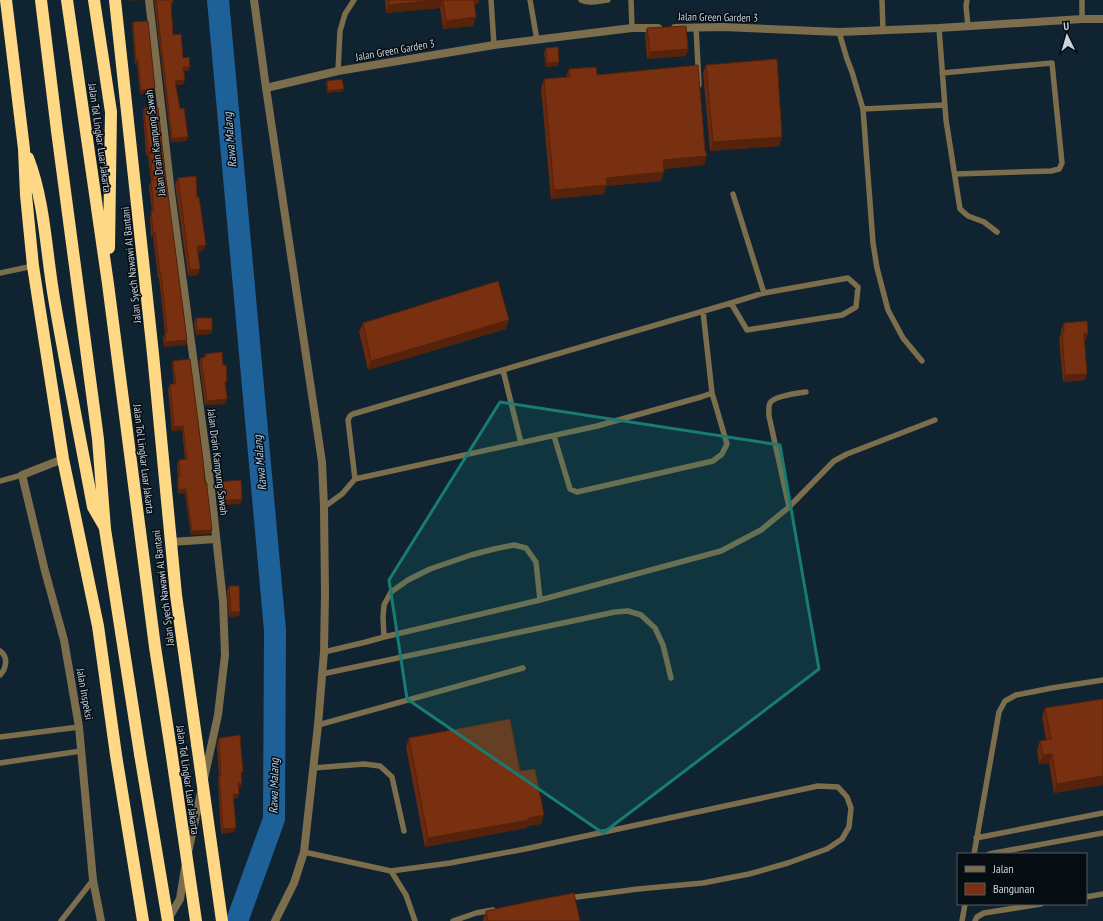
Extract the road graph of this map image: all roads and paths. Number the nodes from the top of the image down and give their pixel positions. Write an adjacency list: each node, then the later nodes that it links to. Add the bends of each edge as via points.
1 (6, 0): 33 (highway)
2 (41, 0): 56 (highway, via 98,439)
3 (67, 0): 39 (highway, Jalan Tol Lingkar Luar Jakarta)
4 (94, 0): 39 (highway, via 111,112)
5 (115, 0): 58 (highway, Jalan Syech Nawawi Al Bantani)
6 (149, 0): 57 (street, Jalan Drain Kampung Sawah)
7 (254, 0): 29 (street)
8 (354, 0): 27 (lane, via 345,14 340,31)
9 (491, 0): 26 (lane)
10 (530, 0): 25 (lane)
11 (581, 0): 12 (lane)
12 (608, 0)
13 (631, 0): 21 (lane)
14 (882, 0): 23 (lane)
15 (967, 0): 19 (lane)
16 (1082, 0): 17 (lane)
17 (1082, 19): 18 (street, Jalan Green Garden 3); 19 (street, Jalan Green Garden 3)
18 (1103, 19)
19 (968, 26): 22 (street, Jalan Green Garden 3)
20 (696, 27): 21 (street, Jalan Green Garden 3); 24 (street, Jalan Green Garden 3); 30 (lane)
21 (632, 28): 25 (street, Jalan Green Garden 3)
22 (939, 28): 23 (street, Jalan Green Garden 3); 28 (lane)
23 (883, 30): 24 (street, Jalan Green Garden 3)
24 (839, 32): 32 (lane)
25 (537, 40): 26 (street, Jalan Green Garden 3)
26 (494, 45): 27 (street, Jalan Green Garden 3)
27 (338, 71): 29 (street, Jalan Green Garden 3)
28 (942, 73): 31 (lane); 34 (lane, via 1052,63 1062,163 1059,169)
29 (266, 88): 54 (street, via 322,462)
30 (699, 89)
31 (945, 105): 32 (lane); 34 (lane)
32 (863, 109): 43 (lane, via 877,268 888,310 903,338)
33 (24, 149): 37 (highway); 56 (highway, via 33,171 42,213 53,297 92,507)
34 (955, 174): 36 (lane, via 960,209)
35 (733, 194): 40 (lane)
36 (997, 232)
37 (33, 266): 38 (lane); 50 (highway)
38 (0, 273)
39 (108, 284): 93 (highway, Jalan Tol Lingkar Luar Jakarta, bridge, via 155,647)
40 (764, 293): 41 (lane); 41 (lane, via 848,278 858,287 856,307 842,315 747,330)
41 (731, 303): 42 (lane)
42 (703, 311): 44 (lane); 46 (lane)
43 (922, 362)
44 (503, 370): 49 (lane); 52 (lane, via 350,416 348,420)
45 (806, 392): 55 (lane, via 776,398 769,406)
46 (712, 393): 48 (lane); 48 (lane, via 727,444 722,454 713,461 577,492 570,489)
47 (934, 420): 55 (lane, via 834,461)
48 (554, 436): 49 (lane)
49 (521, 442): 52 (lane)
50 (63, 459): 51 (street); 91 (highway, via 98,626)
51 (22, 475): 53 (lane); 69 (street, Jalan Inspeksi, via 64,640)
52 (355, 479): 54 (lane, via 342,494)
53 (0, 481)
54 (324, 507): 62 (street)
55 (789, 507): 59 (lane, via 761,530 721,551)
56 (105, 529): 92 (highway, bridge)
57 (216, 539): 58 (street); 92 (street, Jalan Drain Kampung Sawah, via 223,601 225,655 218,715 180,899)
58 (171, 542): 94 (highway, Jalan Syech Nawawi Al Bantani, bridge, via 176,595)
59 (540, 600): 60 (lane); 60 (lane, via 536,562 526,548 514,545 494,549 430,569 391,592 384,605)
60 (384, 637): 62 (lane)
61 (0, 651): 65 (lane, via 6,661)
62 (324, 652): 64 (street)
63 (523, 668): 68 (lane)
64 (322, 674): 66 (lane, via 628,611 641,615 655,628 663,645); 68 (street)
65 (0, 676)
66 (671, 678)
67 (1103, 680): 77 (lane, via 1016,695 1005,701 999,712)
68 (318, 725): 73 (street)
69 (79, 727): 70 (lane); 71 (street, Jalan Inspeksi)
70 (0, 737)
71 (81, 750): 72 (lane); 82 (street, Jalan Inspeksi)
72 (0, 763)
73 (314, 768): 75 (lane, via 364,764 380,766 392,777); 78 (street)
74 (1103, 813): 77 (lane)
75 (404, 831)
76 (1103, 833): 80 (lane)
77 (976, 838): 79 (lane)
78 (304, 852): 81 (lane); 95 (street, via 294,883)
79 (974, 853)
80 (994, 853)
81 (391, 871): 85 (lane, via 450,863 526,848 818,786 838,787 847,797 851,808 849,827 842,839 827,849 788,863 703,883); 96 (lane, via 406,895)
82 (93, 880): 89 (lane); 90 (street, Jalan Inspeksi)
83 (1103, 894): 84 (lane)
84 (1087, 897)
85 (560, 900)
86 (965, 905): 98 (lane)
87 (1035, 905): 99 (lane, via 984,913)
88 (498, 910): 97 (lane, via 476,912)
89 (61, 921)
90 (101, 921)
91 (142, 921)
92 (167, 921)
93 (196, 921)
94 (222, 921)
95 (275, 921)
96 (415, 921)
97 (453, 921)
98 (962, 921)
99 (975, 921)

